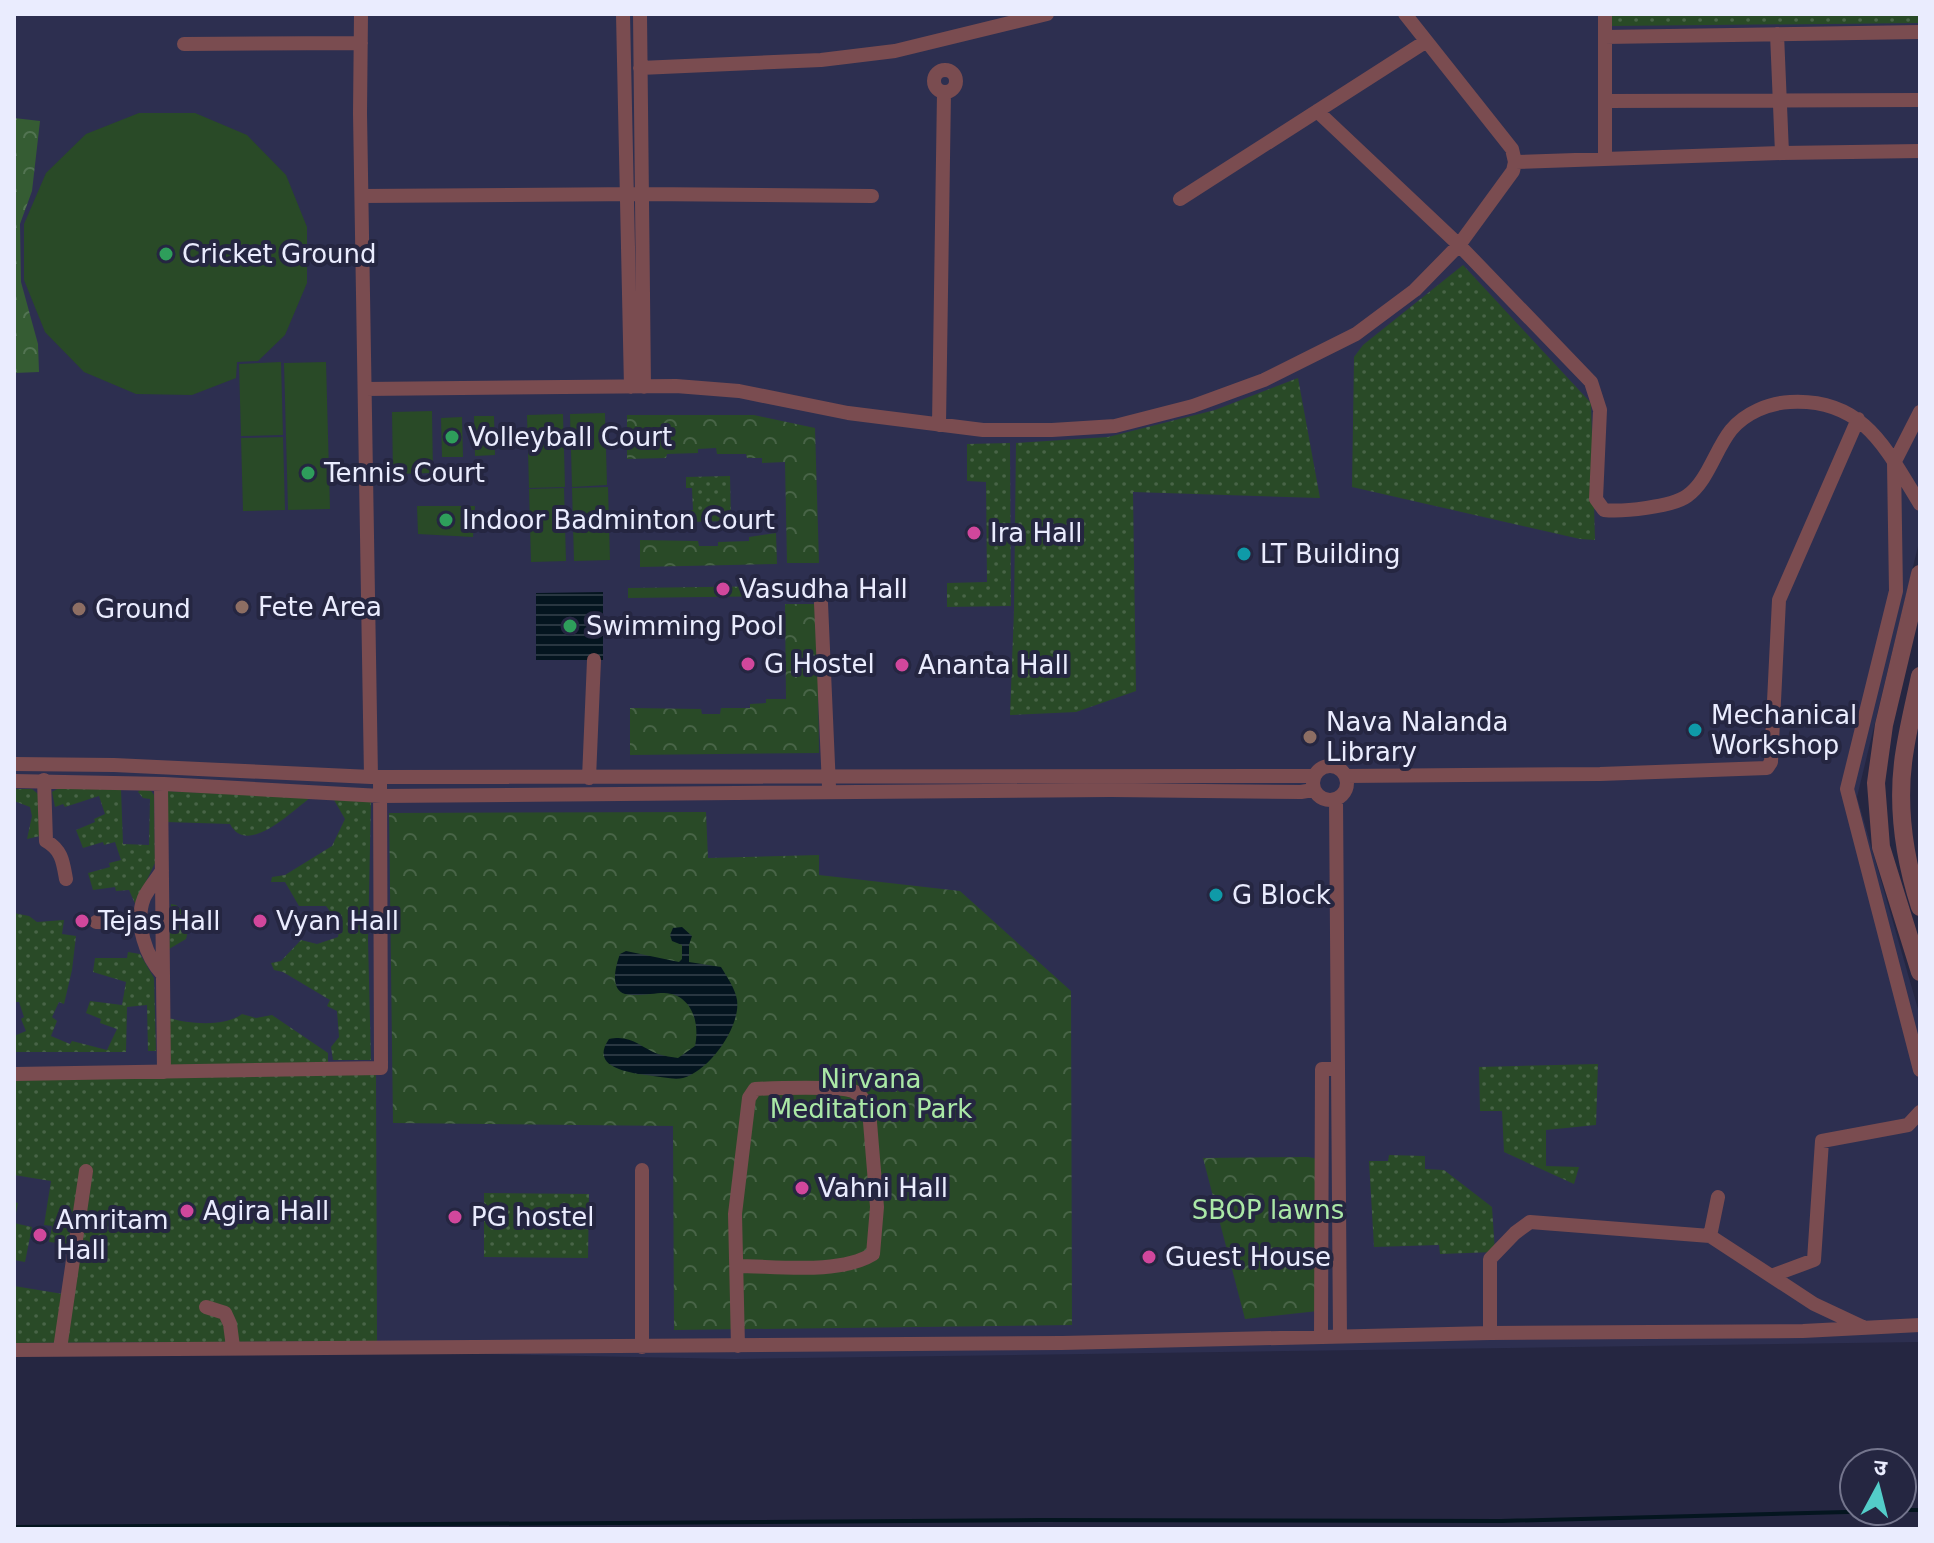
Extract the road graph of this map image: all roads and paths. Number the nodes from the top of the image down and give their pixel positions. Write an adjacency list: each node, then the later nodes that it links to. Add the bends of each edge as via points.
1 (361, 14): 12 (street)
2 (623, 14): 23 (street)
3 (640, 14): 14 (street)
4 (1047, 14): 10 (street)
5 (1405, 14): 11 (street)
6 (1605, 14): 9 (street)
7 (1920, 32): 8 (street)
8 (1777, 34): 9 (street); 17 (street)
9 (1605, 37): 16 (street)
10 (945, 40): 14 (street, via 821,60); 32 (street, via 946,69 934,80 944,92)
11 (1425, 42): 18 (street); 22 (street, via 1505,139)
12 (361, 43): 13 (street); 24 (street)
13 (184, 44)
14 (640, 68): 23 (street)
15 (1920, 100): 17 (street)
16 (1606, 101): 17 (street); 21 (street)
17 (1779, 101): 20 (street)
18 (1317, 111): 26 (street); 27 (street)
19 (1920, 151): 20 (street)
20 (1782, 153): 21 (street)
21 (1605, 158): 22 (street)
22 (1515, 162): 27 (street)
23 (635, 194): 24 (street); 25 (street); 28 (street)
24 (362, 196): 29 (street)
25 (872, 196)
26 (1180, 199)
27 (1459, 245): 31 (street, via 1591,382 1600,410 1596,499 1604,510 1682,499 1700,481 1732,429 1769,405 1825,403); 32 (street, via 1415,290 1356,334 1264,380 1193,406 1115,426 997,430)
28 (637, 387): 29 (street); 32 (street, via 739,391)
29 (365, 389): 46 (street)
30 (1920, 412): 33 (street)
31 (1858, 419): 33 (street); 40 (street, via 1779,600 1775,715 1771,762 1765,770)
32 (939, 425)
33 (1894, 463): 34 (street); 57 (street, via 1896,591 1847,789)
34 (1920, 504)
35 (1920, 574): 54 (street, via 1884,725 1876,783 1881,847)
36 (821, 603): 47 (street)
37 (594, 660): 41 (street)
38 (1920, 676): 51 (street, via 1904,751 1903,796 1903,837)
39 (14, 764): 46 (street, via 114,765)
40 (1346, 776): 44 (street, via 1329,765 1317,771); 48 (street, via 1346,790)
41 (589, 778): 46 (street); 47 (street)
42 (44, 780): 43 (street); 45 (street); 50 (street, via 46,841 62,856)
43 (14, 781)
44 (1313, 783): 47 (street, via 1301,792); 48 (street, via 1323,799)
45 (161, 784): 46 (street); 49 (street)
46 (378, 784): 47 (street); 58 (street, via 381,1068)
47 (829, 786)
48 (1336, 799): 56 (street)
49 (162, 871): 53 (street, via 144,900); 55 (street)
50 (66, 879)
51 (1920, 907)
52 (96, 922): 53 (street)
53 (141, 923): 55 (street, via 154,966)
54 (1920, 972)
55 (163, 975): 58 (street)
56 (1338, 1069): 73 (street, via 1322,1069); 74 (street)
57 (1920, 1070)
58 (164, 1072): 59 (street)
59 (14, 1074)
60 (1920, 1112): 66 (street, via 1908,1125 1822,1141 1814,1260)
61 (642, 1170): 77 (street)
62 (86, 1171): 78 (street)
63 (1718, 1197): 64 (street)
64 (1710, 1236): 66 (street); 72 (street, via 1530,1222 1490,1259)
65 (736, 1266): 65 (street, via 735,1214 749,1098 755,1089 850,1090 863,1097 869,1110 877,1207 873,1254 842,1266); 75 (street)
66 (1771, 1276): 67 (street)
67 (1814, 1304): 70 (street); 71 (street, via 1814,1324)
68 (206, 1307): 76 (street, via 225,1313)
69 (1920, 1325): 70 (street)
70 (1865, 1328): 71 (street)
71 (1803, 1331): 72 (street)
72 (1490, 1333): 74 (street)
73 (1321, 1337): 74 (street); 75 (street)
74 (1340, 1337)
75 (738, 1346): 77 (street)
76 (233, 1347): 77 (street); 78 (street)
77 (642, 1347)
78 (60, 1349): 79 (street)
79 (14, 1350)

